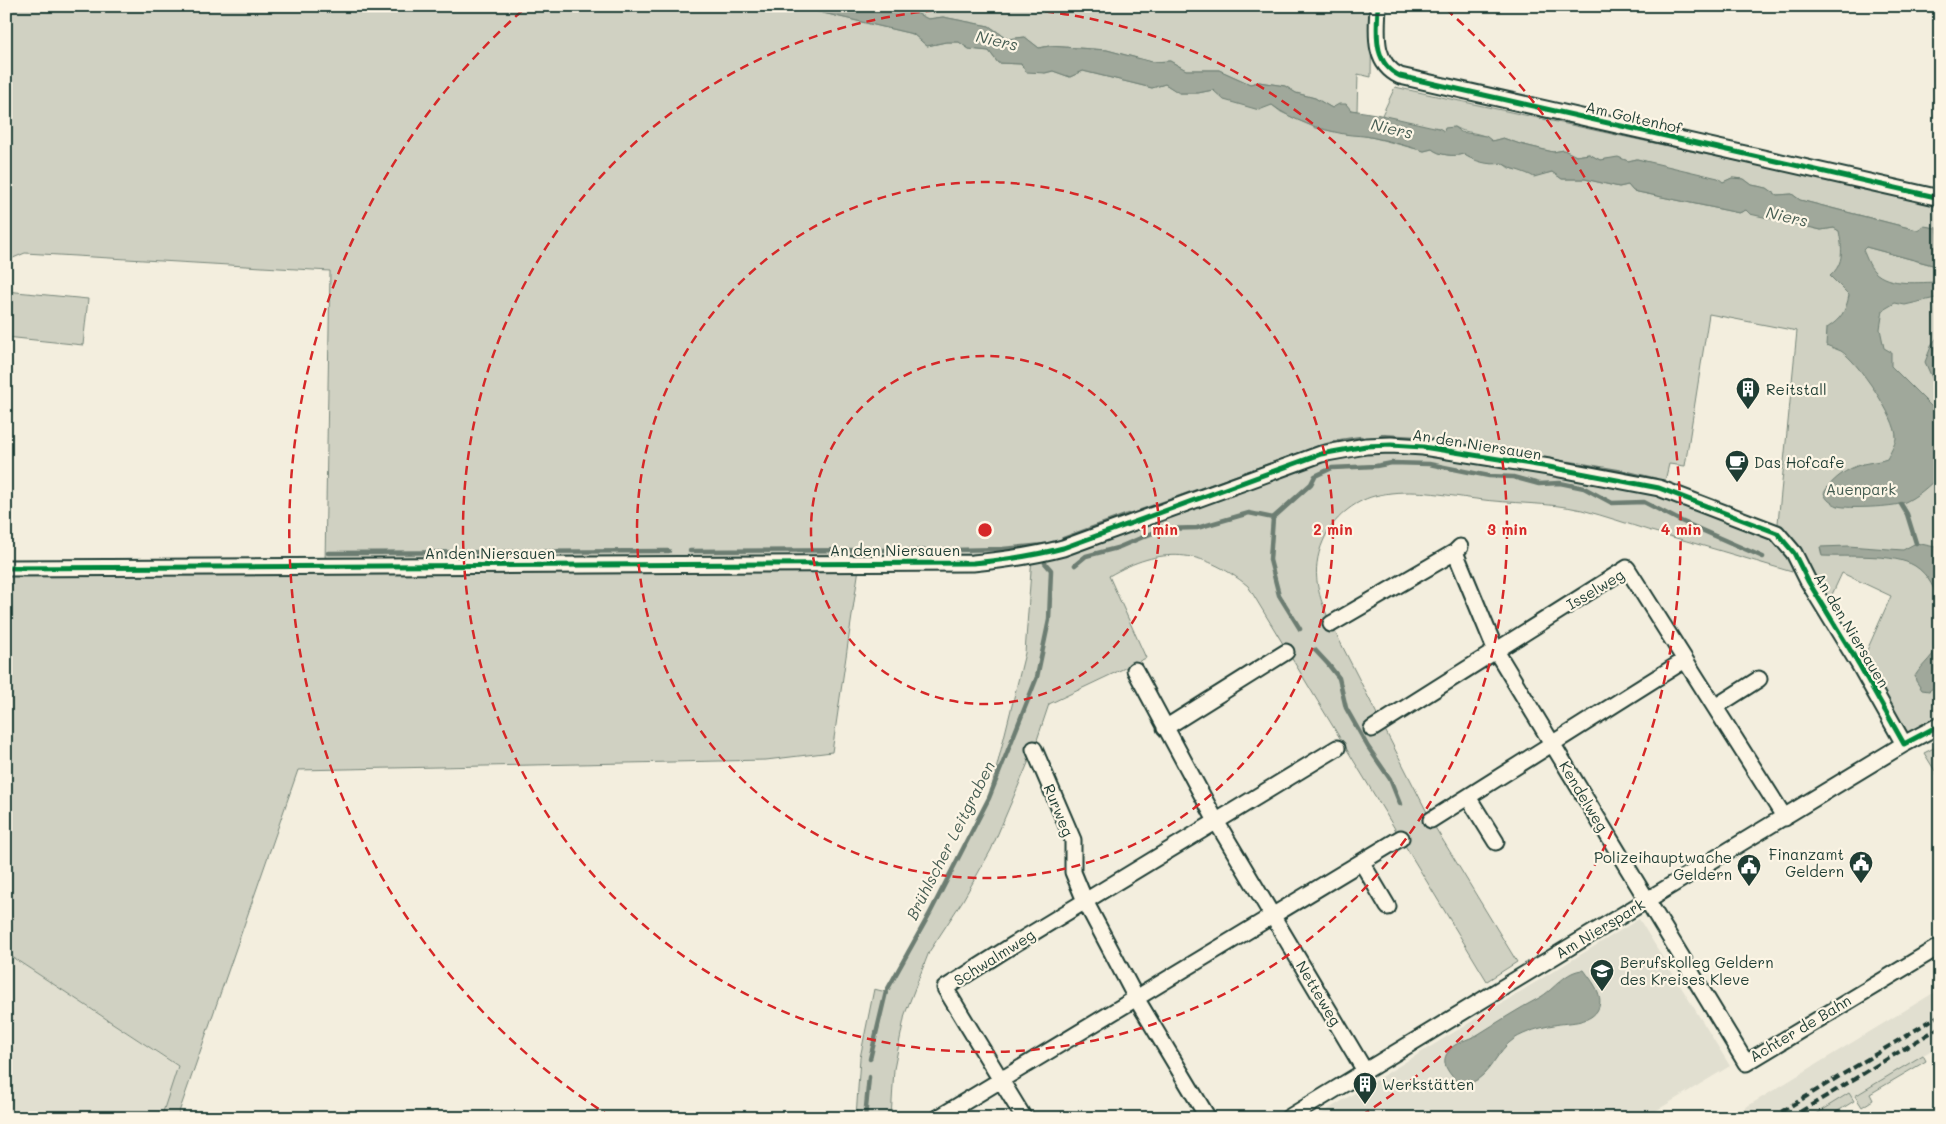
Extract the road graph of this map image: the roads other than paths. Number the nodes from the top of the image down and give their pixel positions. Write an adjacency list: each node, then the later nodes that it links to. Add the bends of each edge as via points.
1 (1378, 6): 2 (street, Am Goltenhof, via 1377,38 1381,58 1390,71 1400,76)
2 (1940, 198)
3 (6, 568): 15 (street, An den Niersauen, via 989,562 1063,548 1321,454 1366,446 1424,447 1659,488 1777,533 1794,553)
4 (1331, 624): 5 (street, Kendelweg, via 1458,549)
5 (1496, 651): 7 (street, Isselweg, via 1627,568); 13 (street); 14 (street, Kendelweg)
6 (1286, 652): 12 (street)
7 (1685, 660): 10 (street, Isselweg); 14 (street)
8 (1135, 670): 12 (street, Netteweg)
9 (1758, 679): 10 (street)
10 (1715, 707): 19 (street, Isselweg)
11 (1940, 725): 15 (street, Am Nierspark)
12 (1165, 728): 21 (street, Netteweg)
13 (1372, 728)
14 (1552, 744): 18 (street, Kendelweg); 25 (street, Kendelweg)
15 (1904, 744): 19 (street, Am Nierspark)
16 (1337, 748): 21 (street)
17 (1034, 749): 26 (street, Rurweg, via 1073,840 1073,872)
18 (1468, 797): 20 (street, Kendelweg); 23 (street)
19 (1785, 818): 25 (street, Am Nierspark)
20 (1431, 820)
21 (1216, 821): 26 (street); 28 (street, Netteweg)
22 (1401, 838): 24 (street)
23 (1496, 842)
24 (1362, 863): 27 (street); 28 (street)
25 (1647, 899): 29 (street, Achter de Bahn, via 1746,1063); 31 (street, Am Nierspark)
26 (1085, 901): 30 (street, Rurweg); 32 (street, Schwalmweg, via 945,988)
27 (1388, 907)
28 (1272, 915): 30 (street); 31 (street, Netteweg)
29 (1940, 946)
30 (1136, 998): 32 (street); 35 (street, Rurweg)
31 (1365, 1071): 36 (street, Am Nierspark)
32 (1002, 1080): 33 (street); 34 (street, Schwalmweg)
33 (938, 1118)
34 (1024, 1118)
35 (1208, 1118)
36 (1288, 1118)

